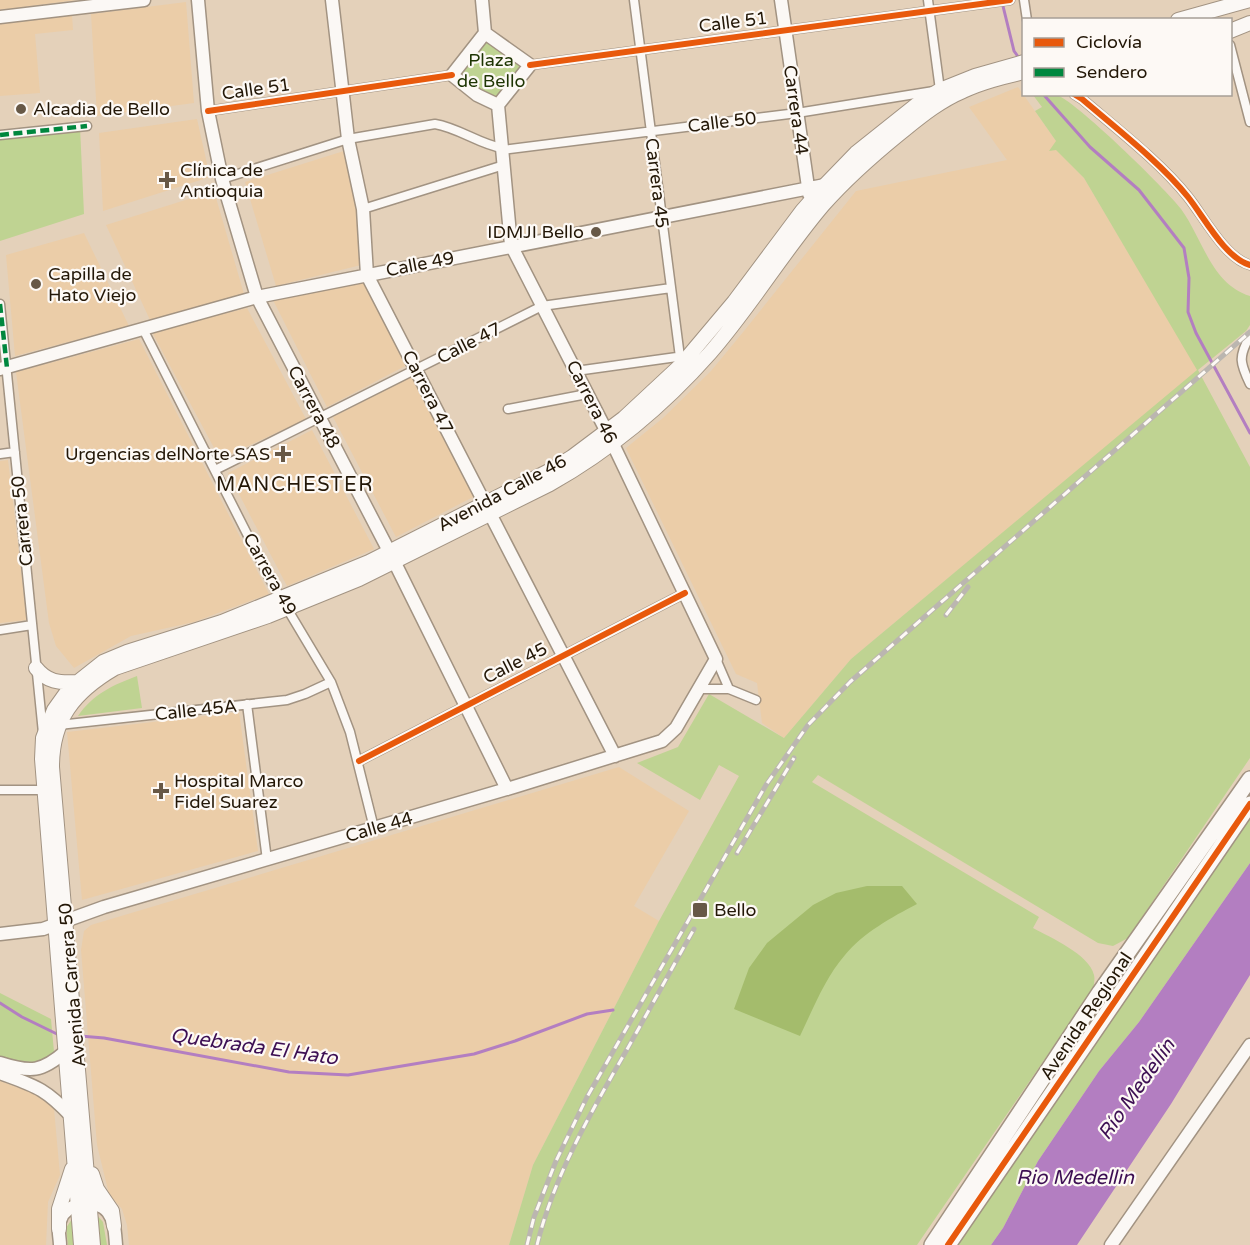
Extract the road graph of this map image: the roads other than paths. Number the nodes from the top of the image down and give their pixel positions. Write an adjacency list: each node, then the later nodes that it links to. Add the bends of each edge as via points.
1 (144, 0): 11 (main road)
2 (198, 0): 29 (main road, Carrera 48)
3 (332, 0): 26 (main road, Carrera 47)
4 (482, 0): 19 (main road)
5 (634, 0): 20 (street, Carrera 45)
6 (781, 0): 18 (main road, Carrera 44)
7 (928, 0): 12 (street)
8 (1010, 0): 12 (street, Calle 51)
9 (1024, 0): 14 (street)
10 (1250, 0): 15 (main road)
11 (83, 4): 13 (main road)
12 (929, 12): 18 (street, Calle 51); 25 (street)
13 (0, 17)
14 (1027, 18)
15 (1185, 18)
16 (1250, 23): 17 (main road)
17 (1232, 30)
18 (785, 31): 20 (street, Calle 51); 30 (main road, Carrera 44)
19 (485, 33): 22 (main road); 24 (main road)
20 (640, 50): 22 (street, Calle 51); 33 (street, Carrera 45)
21 (1232, 53): 31 (street)
22 (530, 65): 28 (main road)
23 (1019, 69): 25 (main road, Avenida Calle 46, via 975,76); 39 (main road, Avenida Calle 46, via 942,102)
24 (452, 75): 26 (street, Calle 51); 28 (main road)
25 (940, 90): 30 (street, Calle 50); 40 (main road, Avenida Calle 46, via 863,147)
26 (343, 92): 29 (street, Calle 51); 35 (main road, Carrera 47)
27 (1077, 96): 46 (street, via 1171,177 1228,250)
28 (498, 105): 36 (main road, Carrera 46)
29 (208, 111): 38 (main road, Carrera 48)
30 (797, 113): 33 (street, Calle 50); 41 (main road, Carrera 44)
31 (1250, 122)
32 (87, 126): 34 (street)
33 (651, 131): 36 (street, Calle 50); 43 (street, Carrera 45)
34 (0, 135)
35 (348, 139): 36 (street, Calle 50, via 435,124); 38 (street, Calle 50); 42 (main road, Carrera 47)
36 (502, 149): 37 (main road, Carrera 46)
37 (504, 165): 42 (street); 45 (main road, Carrera 46)
38 (222, 179): 49 (main road, Carrera 48)
39 (846, 180): 40 (main road); 44 (main road, Avenida Calle 46)
40 (825, 184): 41 (main road, Avenida Calle 46)
41 (809, 195): 43 (main road, Calle 49); 44 (main road, Carrera 44); 54 (main road, Avenida Calle 46)
42 (363, 209): 47 (main road, Carrera 47)
43 (662, 216): 45 (main road, Calle 49); 48 (street, Carrera 45)
44 (813, 219): 62 (main road, Avenida Calle 46, via 710,352 650,414)
45 (511, 245): 47 (main road, Calle 49); 51 (main road, Carrera 46)
46 (1250, 265)
47 (367, 274): 49 (main road, Calle 49); 56 (main road, Carrera 47)
48 (671, 288): 51 (street, Calle 47); 54 (street, Carrera 45)
49 (257, 297): 52 (main road, Calle 49); 61 (main road, Carrera 48)
50 (0, 304): 55 (street, Carrera 50)
51 (542, 306): 56 (street, Calle 47); 57 (main road, Carrera 46)
52 (143, 329): 55 (main road, Calle 49); 65 (street, Carrera 49)
53 (1250, 336): 58 (street, via 1241,352 1241,362)
54 (684, 359): 57 (street); 62 (main road, Avenida Calle 46)
55 (3, 368): 63 (street, Carrera 50)
56 (416, 369): 61 (street, Calle 47); 66 (main road, Carrera 47)
57 (576, 371): 59 (main road, Carrera 46)
58 (1250, 384)
59 (588, 394): 60 (street); 62 (main road, Carrera 46)
60 (508, 409)
61 (320, 418): 65 (street, Calle 47); 67 (main road, Carrera 48)
62 (609, 436): 66 (main road, Avenida Calle 46); 68 (main road, Carrera 46)
63 (15, 452): 64 (street); 70 (street, Carrera 50)
64 (0, 454)
65 (215, 470): 69 (street, Carrera 49)
66 (488, 508): 67 (main road, Avenida Calle 46); 72 (main road, Carrera 47)
67 (392, 557): 69 (main road, Avenida Calle 46); 81 (main road, Carrera 48)
68 (685, 593): 72 (street, Calle 45); 73 (main road, Carrera 46)
69 (284, 603): 75 (main road, Avenida Calle 46, via 116,656); 76 (street, Carrera 49); 82 (main road, Avenida Calle 46, via 194,643 115,668 76,697)
70 (32, 625): 71 (street); 74 (street, Carrera 50)
71 (0, 630)
72 (564, 655): 81 (street, Calle 45); 84 (main road, Carrera 47)
73 (716, 659): 77 (street, Carrera 46); 78 (main road, Calle 44)
74 (36, 668): 75 (main road, via 51,681); 83 (street, Carrera 50)
75 (76, 682): 83 (main road, Avenida Calle 46, via 54,710)
76 (331, 682): 80 (street, Calle 45A, via 297,698); 85 (street, Carrera 49)
77 (729, 688): 78 (street); 79 (street)
78 (699, 689): 84 (main road, Calle 44, via 668,737)
79 (756, 700)
80 (247, 704): 82 (street, Calle 45A); 92 (street)
81 (466, 705): 85 (street, Calle 45); 87 (main road, Carrera 48)
82 (59, 725): 93 (main road, Avenida Carrera 50, via 52,767)
83 (43, 738): 89 (main road, Avenida Carrera 50)
84 (615, 756): 87 (main road, Calle 44)
85 (359, 761): 91 (street, Carrera 49)
86 (1250, 779): 108 (highway, Avenida Regional, via 1116,968)
87 (507, 789): 91 (main road, Calle 44)
88 (0, 790): 89 (street)
89 (45, 790): 93 (main road, Avenida Carrera 50)
90 (1250, 804): 109 (highway, Avenida Regional)
91 (374, 828): 92 (main road, Calle 44)
92 (267, 860): 93 (main road, Calle 44)
93 (61, 922): 94 (main road, Calle 44, via 35,931); 96 (main road, Avenida Carrera 50)
94 (0, 934)
95 (1250, 1045): 110 (main road)
96 (70, 1048): 97 (main road, via 39,1068 20,1069); 99 (main road, Avenida Carrera 50); 100 (main road, Avenida Carrera 50)
97 (0, 1063)
98 (0, 1073): 99 (main road, via 42,1089)
99 (71, 1116): 100 (main road, Avenida Carrera 50)
100 (80, 1149): 101 (main road, Avenida Carrera 50); 102 (main road, via 94,1185 112,1211); 103 (main road, via 59,1209)
101 (84, 1205): 102 (main road, via 103,1207); 103 (main road, via 64,1213); 105 (main road, Avenida Carrera 50); 106 (main road, Avenida Carrera 50)
102 (114, 1226): 107 (main road)
103 (59, 1229): 104 (main road)
104 (60, 1244)
105 (81, 1245)
106 (93, 1245)
107 (116, 1245)
108 (932, 1245)
109 (948, 1245)
110 (1111, 1245)

